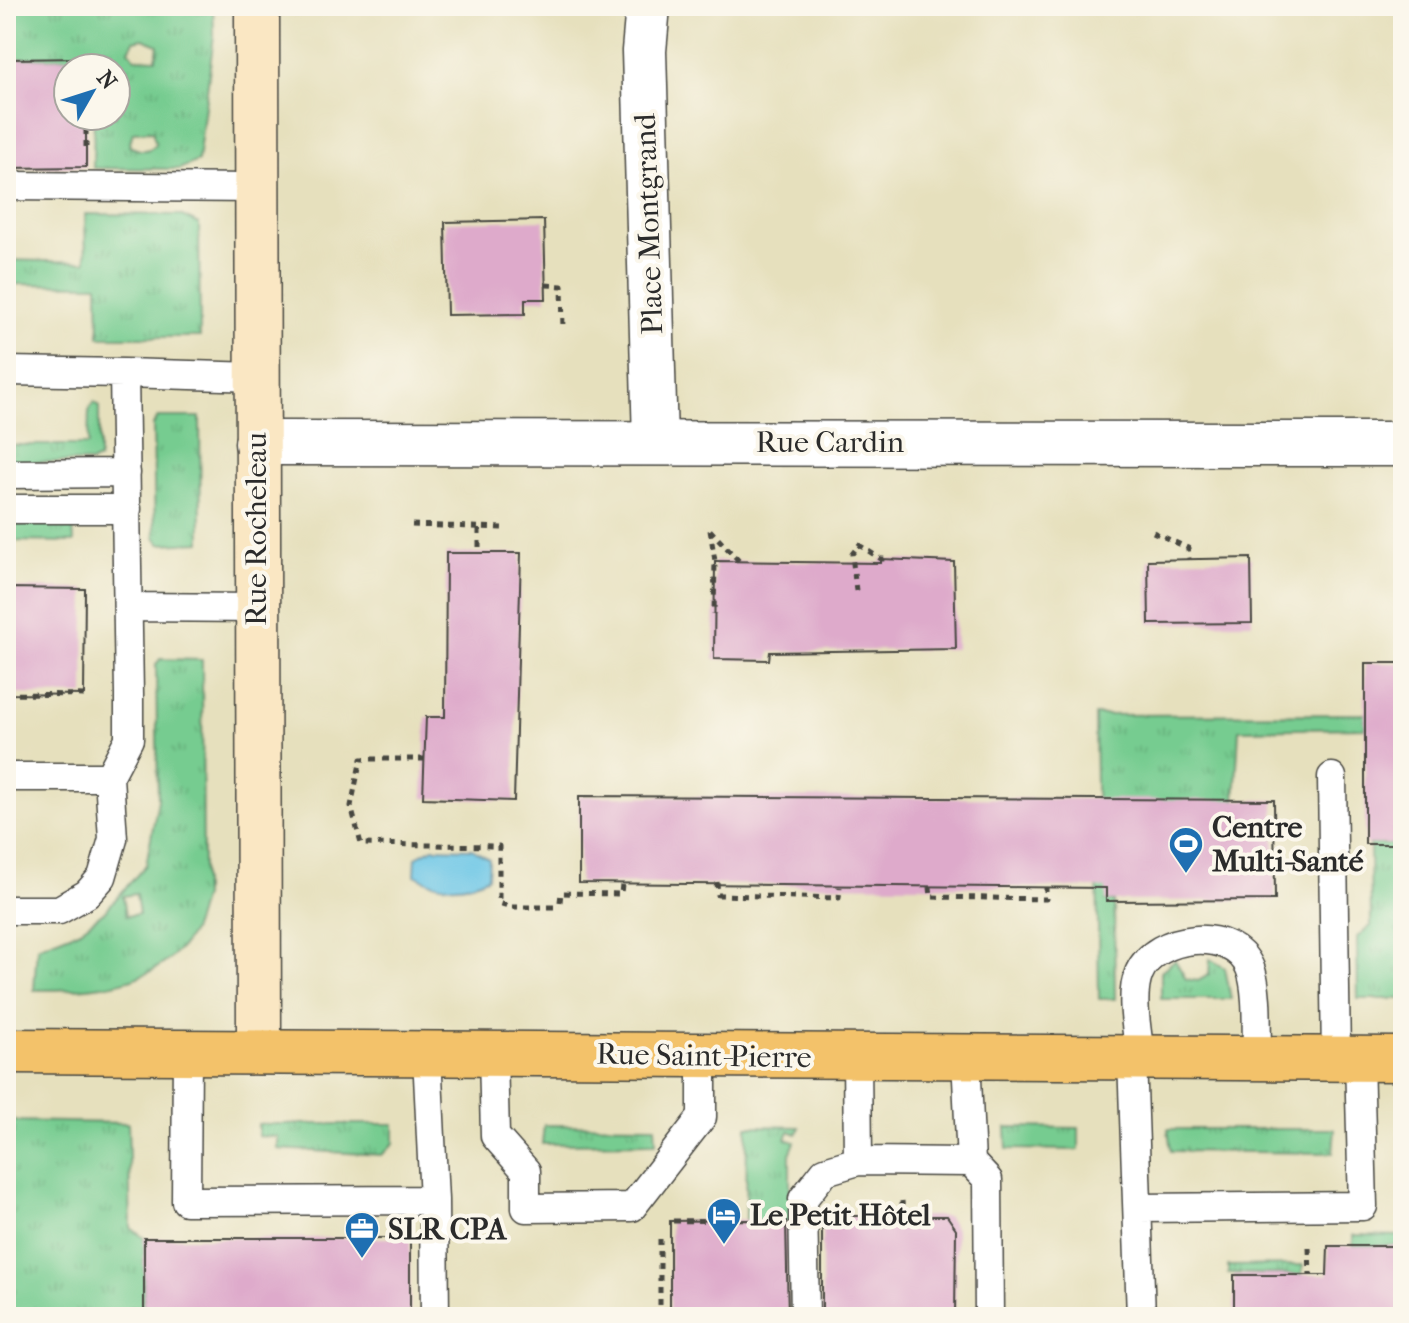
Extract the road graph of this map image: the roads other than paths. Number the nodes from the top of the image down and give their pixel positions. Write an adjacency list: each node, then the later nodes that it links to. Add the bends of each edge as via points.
1 (257, 6): 4 (street, Rue Rocheleau)
2 (648, 6): 8 (street, Place Montgrand, via 644,51)
3 (6, 186): 4 (lane)
4 (257, 188): 7 (street, Rue Rocheleau)
5 (6, 371): 6 (lane)
6 (124, 373): 7 (lane); 11 (lane)
7 (257, 377): 9 (street, Rue Rocheleau)
8 (655, 441): 9 (street, Rue Cardin); 10 (street, Rue Cardin)
9 (257, 443): 16 (street, Rue Rocheleau)
10 (1403, 444)
11 (126, 473): 12 (lane); 14 (lane)
12 (6, 474)
13 (6, 509): 14 (lane)
14 (127, 509): 15 (lane)
15 (128, 607): 16 (lane); 18 (lane, via 129,739)
16 (256, 608): 23 (street, Rue Rocheleau)
17 (6, 777): 18 (lane)
18 (109, 777): 20 (lane, via 113,839 102,877 87,894 59,910)
19 (1332, 777): 31 (lane)
20 (6, 910)
21 (6, 1051): 22 (main road, Rue Saint-Pierre)
22 (187, 1052): 23 (main road, Rue Saint-Pierre); 35 (lane, via 186,1201)
23 (259, 1052): 25 (main road, Rue Saint-Pierre)
24 (493, 1054): 25 (main road, Rue Saint-Pierre); 26 (main road, Rue Saint-Pierre); 26 (lane, via 495,1136 526,1171 526,1208 632,1207 702,1117)
25 (427, 1055): 35 (lane)
26 (702, 1056): 27 (main road, Rue Saint-Pierre)
27 (857, 1057): 28 (main road, Rue Saint-Pierre); 33 (lane)
28 (966, 1058): 29 (main road, Rue Saint-Pierre); 34 (lane)
29 (1136, 1058): 30 (main road, Rue Saint-Pierre); 30 (lane, via 1135,988 1147,959 1164,947 1209,940 1232,947 1251,971); 36 (lane)
30 (1257, 1059): 31 (main road, Rue Saint-Pierre)
31 (1348, 1059): 32 (main road, Rue Saint-Pierre); 36 (lane, via 1363,1206)
32 (1403, 1059)
33 (858, 1161): 34 (lane); 38 (lane, via 825,1171 803,1199)
34 (971, 1162): 39 (lane, via 988,1180)
35 (434, 1200): 37 (lane)
36 (1139, 1208): 40 (lane)
37 (435, 1317)
38 (805, 1317)
39 (989, 1317)
40 (1141, 1317)

